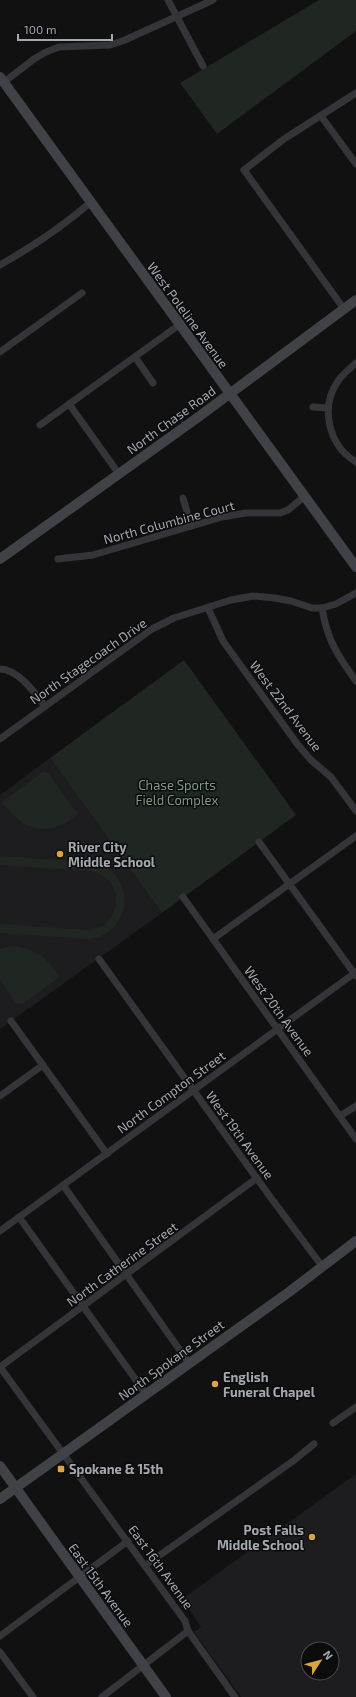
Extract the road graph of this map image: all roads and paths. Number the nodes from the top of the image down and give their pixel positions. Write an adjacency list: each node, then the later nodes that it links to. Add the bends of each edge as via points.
1 (168, 0): 3 (street)
2 (213, 0): 3 (street)
3 (177, 17): 4 (street); 5 (street, via 110,45 60,47 46,52)
4 (203, 66)
5 (2, 79): 9 (street, West Poleline Avenue)
6 (356, 93): 7 (street)
7 (321, 116): 8 (street); 13 (street, via 284,139 244,170)
8 (356, 164)
9 (90, 202): 10 (street, via 68,222); 14 (street, West Poleline Avenue)
10 (0, 266)
11 (82, 292): 15 (street)
12 (356, 300): 13 (street, North Chase Road)
13 (344, 309): 19 (street, North Chase Road)
14 (179, 325): 16 (street); 19 (street, West Poleline Avenue)
15 (0, 352)
16 (135, 357): 18 (street); 20 (street)
17 (356, 364): 22 (street, via 338,381)
18 (153, 383)
19 (229, 393): 25 (street, North Chase Road); 26 (street, West Poleline Avenue)
20 (69, 404): 23 (street); 25 (street)
21 (313, 407): 22 (street)
22 (328, 408): 24 (street, via 332,434 345,453)
23 (40, 425)
24 (356, 462)
25 (119, 474): 29 (street, North Chase Road)
26 (305, 496): 28 (street, North Columbine Court, via 288,510 280,513 246,513); 31 (street, West Poleline Avenue)
27 (183, 498): 28 (street)
28 (191, 526): 30 (street, North Columbine Court, via 93,555)
29 (0, 559)
30 (58, 559)
31 (356, 567)
32 (356, 593): 34 (street, North Stagecoach Drive)
33 (208, 608): 34 (street, North Stagecoach Drive, via 253,596); 37 (street, North Stagecoach Drive, via 174,618 152,629); 39 (street, West 22nd Avenue, via 223,641 298,745 331,777)
34 (322, 608): 36 (street, via 332,646)
35 (0, 669): 37 (street, via 11,672 29,686)
36 (356, 682)
37 (45, 706): 38 (street, North Stagecoach Drive)
38 (0, 738)
39 (356, 811)
40 (356, 836): 42 (street)
41 (259, 842): 42 (street)
42 (289, 884): 44 (street); 46 (street)
43 (183, 897): 44 (street, West 20th Avenue)
44 (213, 939): 48 (street, West 20th Avenue)
45 (98, 959): 50 (street, West 19th Avenue)
46 (355, 974): 48 (street, North Compton Street)
47 (11, 1021): 49 (street)
48 (277, 1029): 50 (street, North Compton Street); 53 (street, West 20th Avenue)
49 (43, 1065): 51 (street); 55 (street)
50 (193, 1091): 55 (street, North Compton Street); 56 (street, West 19th Avenue)
51 (0, 1096)
52 (356, 1106): 53 (street)
53 (340, 1116): 54 (street, West 20th Avenue)
54 (356, 1139)
55 (107, 1154): 57 (street, North Compton Street)
56 (257, 1178): 61 (street, West 19th Avenue); 62 (street, North Catherine Street)
57 (63, 1185): 58 (street, North Compton Street); 62 (street)
58 (19, 1217): 59 (street, North Compton Street); 63 (street)
59 (0, 1231)
60 (356, 1241): 61 (street, North Spokane Street)
61 (322, 1266): 64 (street, North Spokane Street)
62 (126, 1275): 63 (street, North Catherine Street); 64 (street)
63 (83, 1307): 65 (street, North Catherine Street); 66 (street)
64 (189, 1363): 66 (street, North Spokane Street)
65 (0, 1367): 70 (street, East 16th Avenue)
66 (146, 1394): 70 (street, North Spokane Street)
67 (356, 1406): 68 (street)
68 (333, 1423)
69 (314, 1444): 75 (street)
70 (62, 1453): 72 (street, North Spokane Street); 74 (street, East 16th Avenue)
71 (0, 1466): 72 (street, East 15th Avenue)
72 (15, 1488): 73 (street, North Spokane Street); 76 (street, East 15th Avenue)
73 (0, 1499)
74 (128, 1541): 75 (street, East 16th Avenue); 76 (street)
75 (146, 1565): 77 (street, East 16th Avenue, via 185,1621)
76 (80, 1578): 78 (street); 80 (street, East 15th Avenue)
77 (188, 1631): 80 (street); 84 (street, East 16th Avenue)
78 (0, 1636)
79 (0, 1652): 81 (street)
80 (144, 1666): 82 (street); 83 (street, East 15th Avenue)
81 (33, 1697)
82 (102, 1697)
83 (166, 1697)
84 (235, 1697)

